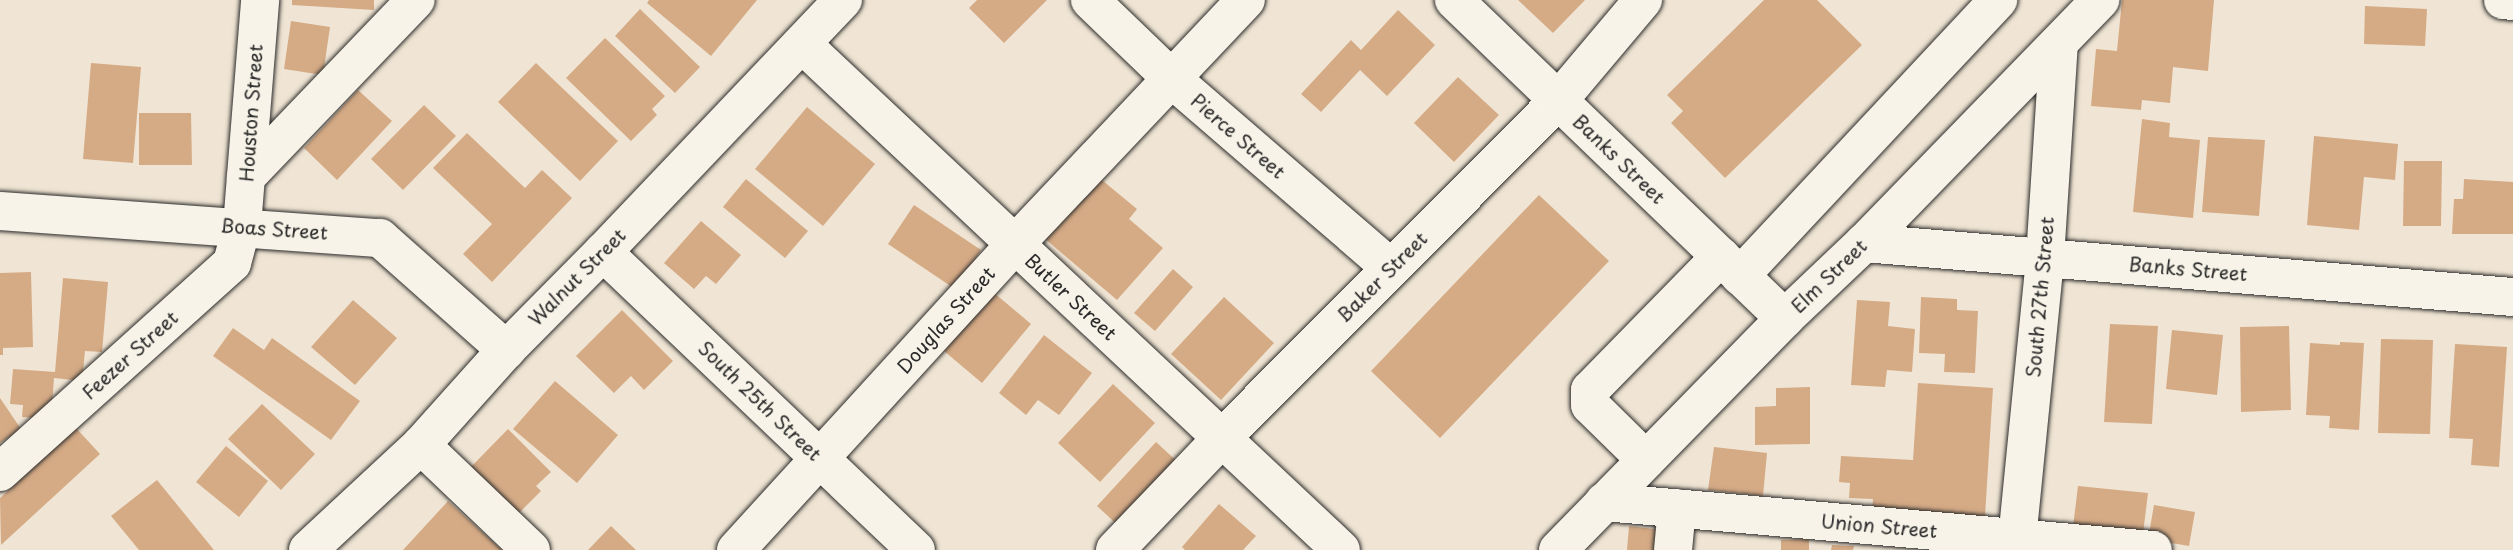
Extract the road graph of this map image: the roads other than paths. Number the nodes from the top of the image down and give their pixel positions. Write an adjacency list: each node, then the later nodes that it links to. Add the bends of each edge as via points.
1 (260, 0): 16 (street, Houston Street)
2 (416, 0): 16 (street)
3 (842, 0): 13 (street, Walnut Street)
4 (1090, 0): 14 (street, Pierce Street)
5 (1246, 0): 14 (street, Douglas Street)
6 (1454, 0): 15 (street, Banks Street)
7 (1643, 0): 15 (street, Baker Street)
8 (1998, 0): 23 (street)
9 (2100, 0): 12 (street, Elm Street)
10 (2503, 0): 11 (street)
11 (2513, 1)
12 (2059, 43): 19 (street, Elm Street); 22 (street, South 27th Street)
13 (802, 44): 20 (street, Butler Street); 21 (street, Walnut Street)
14 (1172, 79): 20 (street, Douglas Street); 24 (street, Pierce Street)
15 (1558, 101): 23 (street, Banks Street); 24 (street, Baker Street)
16 (246, 177): 18 (street, Houston Street)
17 (0, 211): 18 (street, Boas Street)
18 (242, 226): 27 (street, Boas Street, via 380,238); 32 (street, Feezer Street, via 232,262)
19 (1864, 243): 22 (street, Banks Street); 26 (street, Elm Street)
20 (1015, 244): 28 (street, Butler Street); 30 (street, Douglas Street)
21 (603, 252): 27 (street, Walnut Street); 30 (street, South 25th Street)
22 (2045, 257): 25 (street, Banks Street); 35 (street, South 27th Street)
23 (1730, 266): 26 (street, Banks Street); 31 (street, via 1590,390 1590,405)
24 (1391, 268): 28 (street, Baker Street)
25 (2513, 297)
26 (1785, 318): 31 (street, Elm Street)
27 (506, 350): 29 (street, Walnut Street)
28 (1222, 438): 40 (street, Baker Street); 41 (street, Butler Street)
29 (421, 445): 36 (street, Walnut Street); 37 (street)
30 (821, 459): 38 (street, Douglas Street); 39 (street, South 25th Street)
31 (1646, 460): 33 (street, Elm Street)
32 (0, 472)
33 (1604, 502): 34 (street, Union Street); 42 (street, Elm Street)
34 (1677, 508): 35 (street, Union Street); 43 (street)
35 (2017, 544): 44 (street, Union Street)
36 (309, 550)
37 (531, 550)
38 (736, 550)
39 (916, 550)
40 (1115, 550)
41 (1341, 550)
42 (1558, 550)
43 (1673, 550)
44 (2153, 550)

